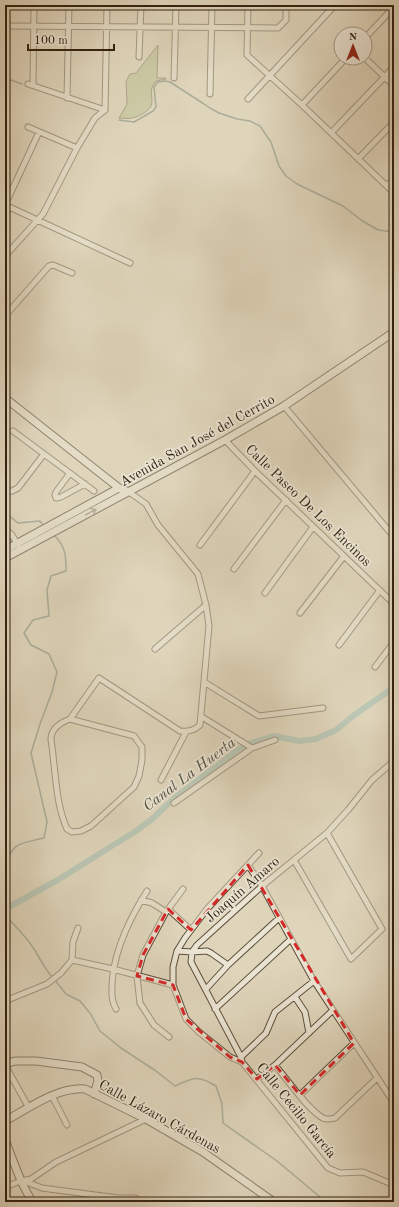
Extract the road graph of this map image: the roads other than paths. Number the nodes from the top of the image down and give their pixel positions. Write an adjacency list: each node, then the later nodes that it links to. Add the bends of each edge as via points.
1 (34, 5): 12 (street)
2 (69, 5): 13 (street)
3 (107, 5): 14 (street)
4 (141, 5): 15 (street)
5 (176, 5): 16 (street)
6 (212, 5): 17 (street)
7 (248, 5): 18 (street)
8 (286, 5): 18 (street, via 286,20 278,28)
9 (335, 5): 24 (street)
10 (391, 7): 19 (street)
11 (5, 26): 12 (street)
12 (33, 26): 13 (street); 29 (street, via 30,85)
13 (69, 26): 14 (street); 29 (street)
14 (107, 27): 15 (street); 32 (street)
15 (140, 27): 16 (street); 20 (street)
16 (175, 27): 17 (street); 26 (street)
17 (212, 28): 18 (street); 28 (street)
18 (248, 28): 24 (street, via 247,56)
19 (373, 28)
20 (139, 57)
21 (339, 66): 31 (street)
22 (373, 66): 25 (street)
23 (394, 68): 25 (street)
24 (269, 75): 30 (street); 31 (street)
25 (385, 77): 27 (street); 36 (street)
26 (174, 78)
27 (394, 86)
28 (210, 94)
29 (67, 98): 32 (street)
30 (248, 99)
31 (302, 105): 36 (street)
32 (105, 110): 37 (street, via 95,118)
33 (394, 122): 38 (street)
34 (28, 127): 35 (street)
35 (40, 132): 37 (street); 42 (street)
36 (331, 133): 38 (street)
37 (77, 148): 43 (street, via 43,214)
38 (358, 159): 40 (street)
39 (394, 178): 40 (street)
40 (387, 186): 41 (street)
41 (394, 193)
42 (5, 205): 43 (street)
43 (37, 220): 44 (street); 45 (street)
44 (5, 256)
45 (130, 263)
46 (72, 273): 47 (street, via 51,265)
47 (5, 316)
48 (394, 332): 50 (street, Avenida San José del Cerrito)
49 (5, 398): 57 (street)
50 (284, 406): 52 (street, Avenida San José del Cerrito); 66 (street)
51 (13, 431): 53 (street)
52 (225, 440): 54 (street, Calle Paseo De Los Encinos); 60 (street, Avenida San José del Cerrito)
53 (44, 454): 55 (street); 59 (street, via 18,488)
54 (255, 471): 61 (street, Calle Paseo De Los Encinos); 68 (street)
55 (70, 473): 56 (street); 56 (street, via 56,492 56,498)
56 (85, 484): 58 (street)
57 (119, 488): 60 (street); 63 (street, Avenida San José del Cerrito)
58 (94, 491)
59 (5, 492)
60 (129, 492): 63 (street, Avenida San José del Cerrito, one-way to 60); 77 (street, via 146,504 158,525 198,574)
61 (286, 500): 62 (street, Calle Paseo De Los Encinos); 73 (street)
62 (313, 527): 71 (street, Calle Paseo De Los Encinos); 75 (street)
63 (54, 528): 69 (street, Avenida San José del Cerrito)
64 (5, 529): 65 (street)
65 (12, 534): 67 (street); 69 (street)
66 (394, 537)
67 (5, 538)
68 (200, 545)
69 (18, 547): 70 (street, Avenida San José del Cerrito); 72 (street, Avenida San José del Cerrito)
70 (5, 550)
71 (344, 556): 74 (street, Calle Paseo De Los Encinos); 78 (street)
72 (5, 558)
73 (234, 569)
74 (380, 590): 76 (street, Calle Paseo De Los Encinos); 80 (street)
75 (265, 593)
76 (394, 604)
77 (206, 605): 81 (street); 83 (street, via 209,626)
78 (300, 613)
79 (394, 642): 82 (street)
80 (339, 645)
81 (155, 649)
82 (375, 667)
83 (204, 682): 84 (street, via 259,716); 85 (street)
84 (323, 708)
85 (202, 717): 87 (street, via 197,729); 89 (street)
86 (70, 719): 86 (street, via 62,722 51,737 63,821 72,832 91,826 134,787 139,776 142,747 134,736); 87 (street, via 99,678 180,731)
87 (186, 732): 91 (street)
88 (275, 740): 89 (street)
89 (251, 747): 92 (street)
90 (394, 762): 93 (street, Joaquín Amaro, via 372,780)
91 (161, 780)
92 (174, 803)
93 (327, 833): 95 (street, Joaquín Amaro); 95 (street, via 382,929 351,959)
94 (259, 853): 96 (street, Calle Cecilio García)
95 (294, 860): 97 (street, Joaquín Amaro)
96 (248, 865): 97 (street); 104 (street, Calle Cecilio García)
97 (262, 886): 102 (street); 107 (street, Joaquín Amaro)
98 (183, 889): 101 (street)
99 (147, 891): 100 (street)
100 (141, 900): 101 (street); 110 (street, via 118,947)
101 (167, 911): 104 (street); 111 (street, via 143,955)
102 (279, 918): 105 (street); 109 (street)
103 (78, 928): 108 (street, via 73,942)
104 (191, 930): 106 (street, Calle Cecilio García)
105 (291, 939): 112 (street); 118 (street)
106 (177, 951): 107 (street); 113 (street, Calle Cecilio García, via 173,967)
107 (192, 952): 109 (street, via 207,951); 114 (street, via 191,962)
108 (72, 960): 110 (street); 116 (street, via 47,984)
109 (228, 965): 114 (street)
110 (113, 969): 111 (street); 117 (street, via 112,996)
111 (137, 976): 113 (street); 121 (street, via 140,1002 154,1025)
112 (314, 981): 115 (street); 119 (street)
113 (173, 985): 123 (street, Calle Cecilio García, via 186,1020 230,1057)
114 (206, 989): 118 (street)
115 (295, 997): 120 (street, via 305,1012); 123 (street, via 275,1012 266,1033)
116 (5, 1001)
117 (116, 1009)
118 (215, 1009): 123 (street)
119 (333, 1010): 120 (street); 122 (street)
120 (308, 1033): 125 (street)
121 (169, 1036)
122 (354, 1043): 126 (street); 129 (street)
123 (241, 1060): 127 (street, Calle Cecilio García)
124 (5, 1065): 128 (street, via 14,1061 36,1061 82,1067 97,1075); 132 (street)
125 (275, 1065): 127 (street); 129 (street)
126 (377, 1078): 129 (street, via 335,1118 329,1120 314,1112); 131 (street)
127 (257, 1079): 138 (street, Calle Cecilio García, via 328,1168 340,1173 363,1172)
128 (94, 1094): 130 (street, Calle Lázaro Cárdenas, via 78,1089); 133 (street, Calle Lázaro Cárdenas)
129 (300, 1095)
130 (52, 1096): 132 (street, Calle Lázaro Cárdenas); 135 (street)
131 (394, 1103)
132 (29, 1108): 134 (street, Calle Lázaro Cárdenas)
133 (146, 1120): 137 (street, via 56,1162); 142 (street, Calle Lázaro Cárdenas, via 204,1152)
134 (5, 1121)
135 (67, 1125)
136 (5, 1140): 137 (street)
137 (23, 1181): 139 (street); 140 (street); 141 (street, via 42,1188 136,1198)
138 (394, 1185)
139 (5, 1187)
140 (32, 1202)
141 (139, 1202)
142 (274, 1202)

